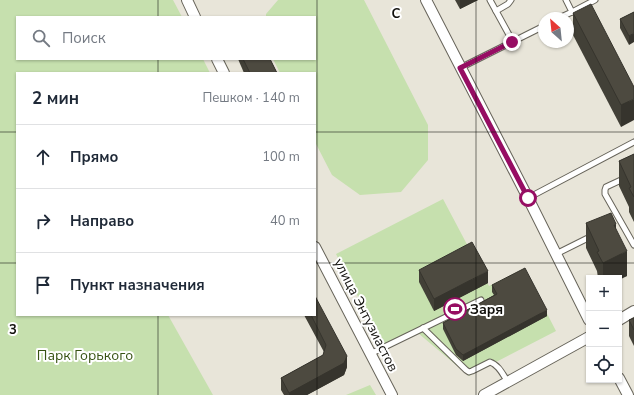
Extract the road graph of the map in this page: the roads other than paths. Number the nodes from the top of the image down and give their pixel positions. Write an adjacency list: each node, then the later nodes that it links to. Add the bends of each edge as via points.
1 (187, 0): 9 (street)
2 (426, 0): 13 (street)
3 (490, 0): 7 (lane)
4 (511, 0): 7 (lane)
5 (566, 0): 8 (lane)
6 (595, 0): 8 (lane)
7 (496, 11): 11 (lane)
8 (572, 12)
9 (195, 16)
10 (538, 29): 11 (lane)
11 (512, 42): 13 (lane)
12 (218, 60): 14 (street)
13 (460, 68): 17 (street)
14 (224, 72)
15 (634, 142): 17 (lane)
16 (634, 174): 18 (lane, via 606,187 605,190)
17 (528, 198): 23 (street)
18 (621, 221): 19 (lane); 21 (lane)
19 (615, 225)
20 (595, 235): 23 (lane)
21 (634, 245)
22 (316, 249): 30 (street, улица Энтузиастов)
23 (556, 254): 26 (street)
24 (481, 300): 28 (lane)
25 (634, 311): 27 (street)
26 (586, 314)
27 (622, 318)
28 (423, 328): 30 (lane); 31 (lane, via 469,372 493,362)
29 (586, 339): 31 (street)
30 (370, 354): 33 (street, улица Энтузиастов)
31 (508, 382): 34 (street)
32 (622, 383): 35 (street)
33 (392, 395)
34 (484, 395)
35 (628, 395)

